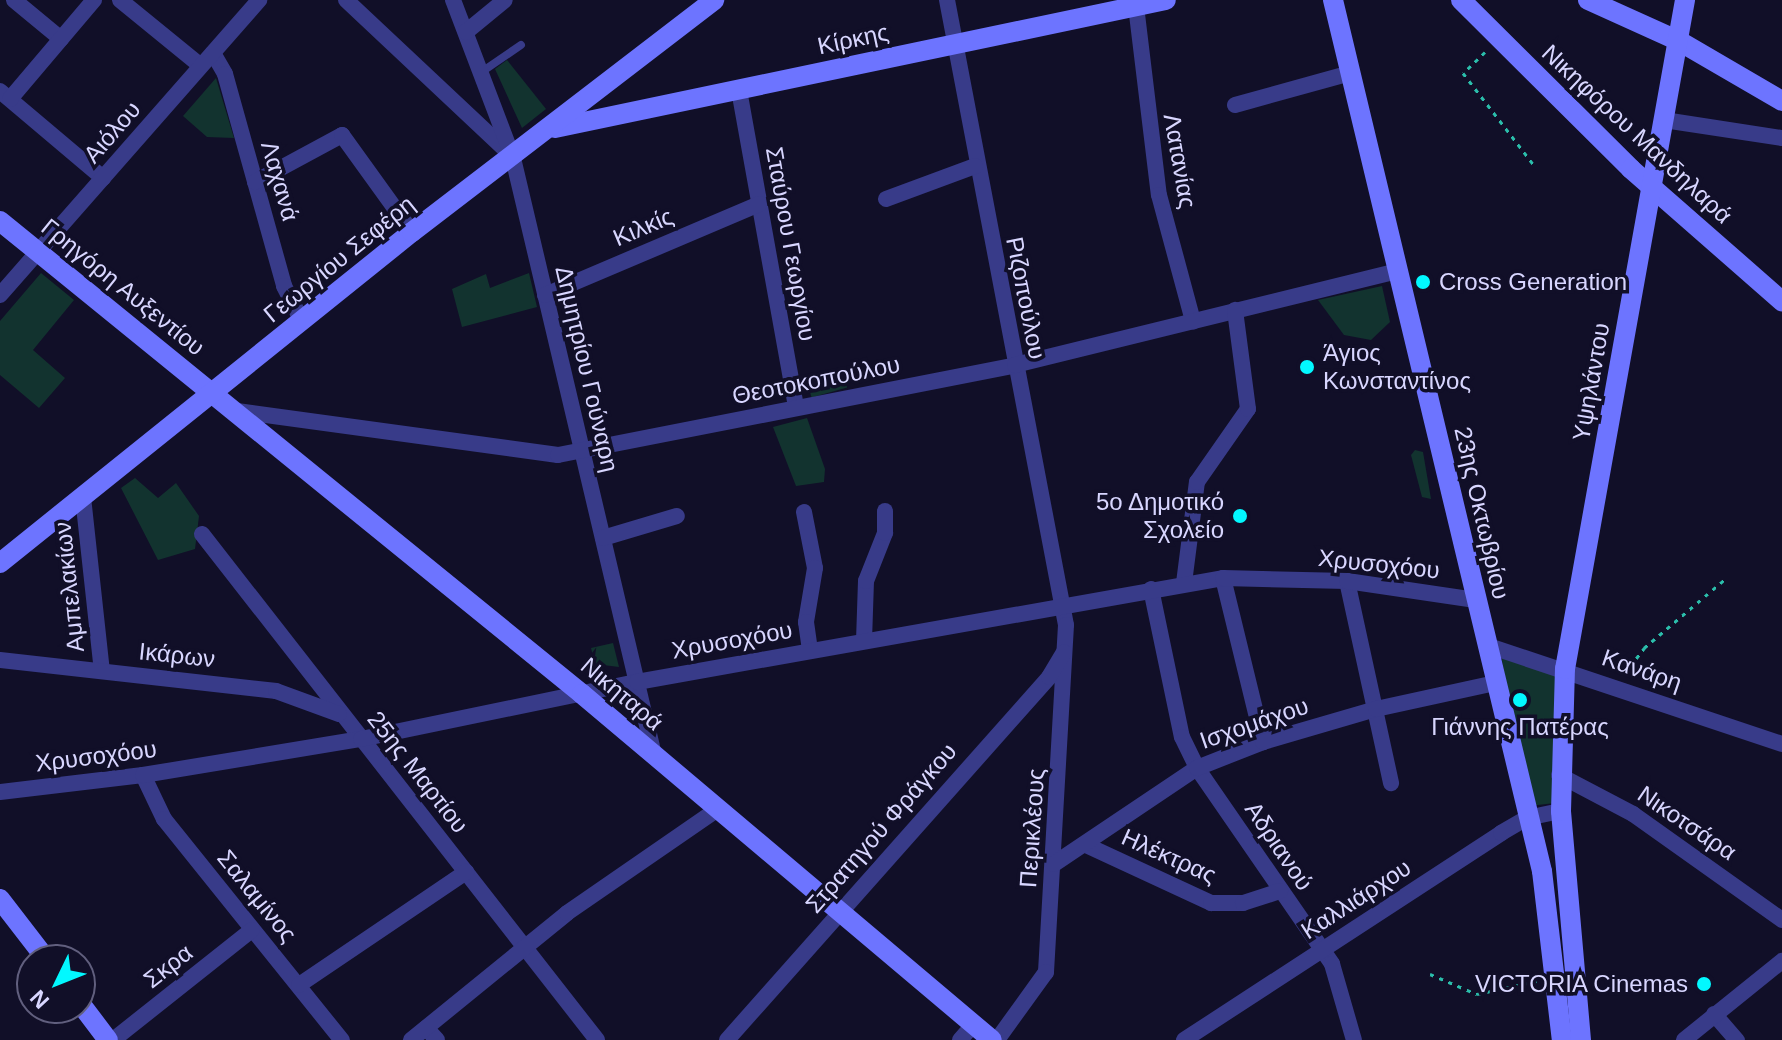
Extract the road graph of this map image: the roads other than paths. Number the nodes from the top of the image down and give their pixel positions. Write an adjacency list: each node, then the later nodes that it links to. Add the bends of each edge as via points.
1 (14, 0): 17 (street)
2 (94, 0): 17 (street)
3 (120, 0): 22 (street)
4 (346, 0): 32 (street)
5 (453, 0): 16 (street, Δημητρίου Γούναρη)
6 (505, 0): 16 (street)
7 (714, 0): 30 (street, Γεωργίου Σεφέρη)
8 (947, 0): 19 (street, Ριζοπούλου)
9 (1166, 0): 15 (street, Κίρκης)
10 (1333, 0): 24 (street, 23ης Οκτωβρίου)
11 (1461, 0): 36 (street, Νικηφόρου Μανδηλαρά)
12 (1588, 0): 18 (street)
13 (1685, 0): 18 (street, Υψηλάντου)
14 (254, 2): 21 (street, Αιόλου)
15 (1136, 6): 19 (street, Κίρκης); 48 (street, Λατανίας, via 1159,195)
16 (466, 32): 23 (street, Δημητρίου Γούναρη)
17 (61, 39): 26 (street)
18 (1679, 41): 27 (street); 29 (street, Υψηλάντου)
19 (954, 44): 25 (street, Κίρκης); 33 (street, Ριζοπούλου)
20 (521, 45): 23 (lane)
21 (213, 53): 22 (street, Αιόλου); 35 (street, Λαχανά, via 225,74)
22 (201, 66): 34 (street, Αιόλου)
23 (483, 71): 32 (street, Δημητρίου Γούναρη)
24 (1350, 73): 28 (street); 42 (street, 23ης Οκτωβρίου)
25 (739, 90): 30 (street, Κίρκης); 38 (street, Σταύρου Γεωργίου)
26 (5, 95): 34 (street)
27 (1782, 101)
28 (1235, 105)
29 (1664, 120): 31 (street); 36 (street, Υψηλάντου)
30 (551, 129): 32 (street, Γεωργίου Σεφέρη)
31 (1782, 138)
32 (513, 158): 40 (street, Γεωργίου Σεφέρη); 44 (street, Δημητρίου Γούναρη)
33 (975, 166): 37 (street); 49 (street, Ριζοπούλου)
34 (103, 178): 41 (street, Αιόλου)
35 (255, 182): 40 (street, via 342,135); 47 (street, Λαχανά, via 284,286)
36 (1652, 188): 45 (street, Νικηφόρου Μανδηλαρά); 72 (street, Υψηλάντου)
37 (886, 199)
38 (759, 204): 44 (street, Κιλκίς); 51 (street, Σταύρου Γεωργίου)
39 (0, 221): 41 (street, Γρηγόρη Αυξεντίου)
40 (412, 232): 47 (street, Γεωργίου Σεφέρη)
41 (38, 252): 43 (street, Αιόλου); 50 (street, Γρηγόρη Αυξεντίου)
42 (1397, 271): 46 (street, Θεοτοκοπούλου); 65 (street, 23ης Οκτωβρίου)
43 (0, 295)
44 (545, 295): 53 (street, Δημητρίου Γούναρη)
45 (1782, 301)
46 (1235, 310): 48 (street, Θεοτοκοπούλου); 63 (street, via 1248,409 1197,482)
47 (302, 321): 50 (street, Γεωργίου Σεφέρη)
48 (1193, 321): 49 (street, Θεοτοκοπούλου)
49 (1015, 365): 51 (street, Θεοτοκοπούλου); 66 (street, Ριζοπούλου)
50 (214, 393): 52 (street, Νικηταρά); 54 (street, Γεωργίου Σεφέρη)
51 (796, 407): 53 (street, Θεοτοκοπούλου)
52 (237, 411): 53 (street, Θεοτοκοπούλου, via 542,455); 76 (street, Νικηταρά)
53 (583, 452): 59 (street, Δημητρίου Γούναρη)
54 (83, 497): 60 (street, Γεωργίου Σεφέρη); 73 (street, Αμπελακίων)
55 (885, 511): 67 (street, via 885,533 866,581)
56 (804, 512): 70 (street, via 815,568 806,622)
57 (677, 516): 59 (street)
58 (202, 534): 78 (street, 25ης Μαρτίου)
59 (603, 538): 74 (street, Δημητρίου Γούναρη)
60 (0, 563)
61 (1223, 578): 62 (street, Χρυσοχόου); 63 (street, Χρυσοχόου); 81 (street)
62 (1347, 581): 65 (street, Χρυσοχόου); 77 (street)
63 (1184, 583): 64 (street, Χρυσοχόου)
64 (1151, 589): 66 (street, Χρυσοχόου); 84 (street, Αδριανού, via 1182,737)
65 (1476, 600): 68 (street, 23ης Οκτωβρίου)
66 (1063, 604): 67 (street, Χρυσοχόου); 69 (street, Περικλέους)
67 (864, 641): 70 (street, Χρυσοχόου)
68 (1486, 645): 72 (street, Κανάρη); 75 (street, 23ης Οκτωβρίου)
69 (1067, 646): 93 (street, Περικλέους); 97 (street, Στρατηγού Φράγκου, via 1049,677)
70 (810, 650): 74 (street, Χρυσοχόου)
71 (0, 660): 73 (street, Ικάρων)
72 (1565, 669): 82 (street, Κανάρη); 86 (street, Υψηλάντου)
73 (102, 671): 78 (street, Ικάρων, via 276,691)
74 (637, 682): 76 (street, Χρυσοχόου); 83 (street, Δημητρίου Γούναρη)
75 (1495, 683): 77 (street, Ισχομάχου); 91 (street, 23ης Οκτωβρίου)
76 (582, 694): 80 (street, Χρυσοχόου); 83 (street, Νικηταρά)
77 (1376, 709): 81 (street, Ισχομάχου); 87 (street)
78 (344, 717): 80 (street, 25ης Μαρτίου)
79 (1782, 725): 82 (street)
80 (361, 739): 85 (street, Χρυσοχόου); 94 (street, 25ης Μαρτίου)
81 (1263, 742): 84 (street, Ισχομάχου)
82 (1777, 742)
83 (654, 755): 89 (street, Νικηταρά)
84 (1197, 768): 92 (street, Ισχομάχου); 95 (street, Αδριανού)
85 (143, 775): 88 (street, Χρυσοχόου); 99 (street, Σαλαμίνος, via 164,819)
86 (1559, 775): 90 (street); 98 (street, Νικοτσάρα, via 1633,814)
87 (1391, 783)
88 (0, 792)
89 (718, 809): 97 (street, Νικηταρά); 101 (street, via 567,913)
90 (1561, 811): 91 (street, Καλλιάρχου); 118 (street)
91 (1527, 818): 102 (street, Καλλιάρχου); 117 (street, 23ης Οκτωβρίου, via 1547,896)
92 (1086, 845): 93 (street, Ισχομάχου); 95 (street, Ηλέκτρας, via 1211,903 1243,903)
93 (1054, 864): 114 (street, Περικλέους, via 1046,972)
94 (466, 872): 101 (street, 25ης Μαρτίου); 104 (street)
95 (1280, 891): 102 (street, Αδριανού)
96 (0, 899): 100 (street)
97 (839, 911): 107 (street, Νικηταρά); 113 (street, Στρατηγού Φράγκου)
98 (1782, 920)
99 (252, 930): 104 (street, Σαλαμίνος); 109 (street, Σκρα)
100 (35, 944)
101 (526, 949): 108 (street); 112 (street, 25ης Μαρτίου)
102 (1322, 950): 115 (street, Καλλιάρχου); 116 (street, Αδριανού, via 1332,964)
103 (1782, 961): 105 (street)
104 (299, 985): 110 (street, Σαλαμίνος)
105 (1714, 1014): 119 (street); 120 (street)
106 (96, 1023): 109 (street)
107 (967, 1032): 114 (street, Νικηταρά)
108 (432, 1034): 111 (street)
109 (110, 1040)
110 (342, 1040)
111 (411, 1040)
112 (597, 1040)
113 (727, 1040)
114 (994, 1040)
115 (1184, 1040)
116 (1354, 1040)
117 (1562, 1040)
118 (1581, 1040)
119 (1684, 1040)
120 (1737, 1040)

